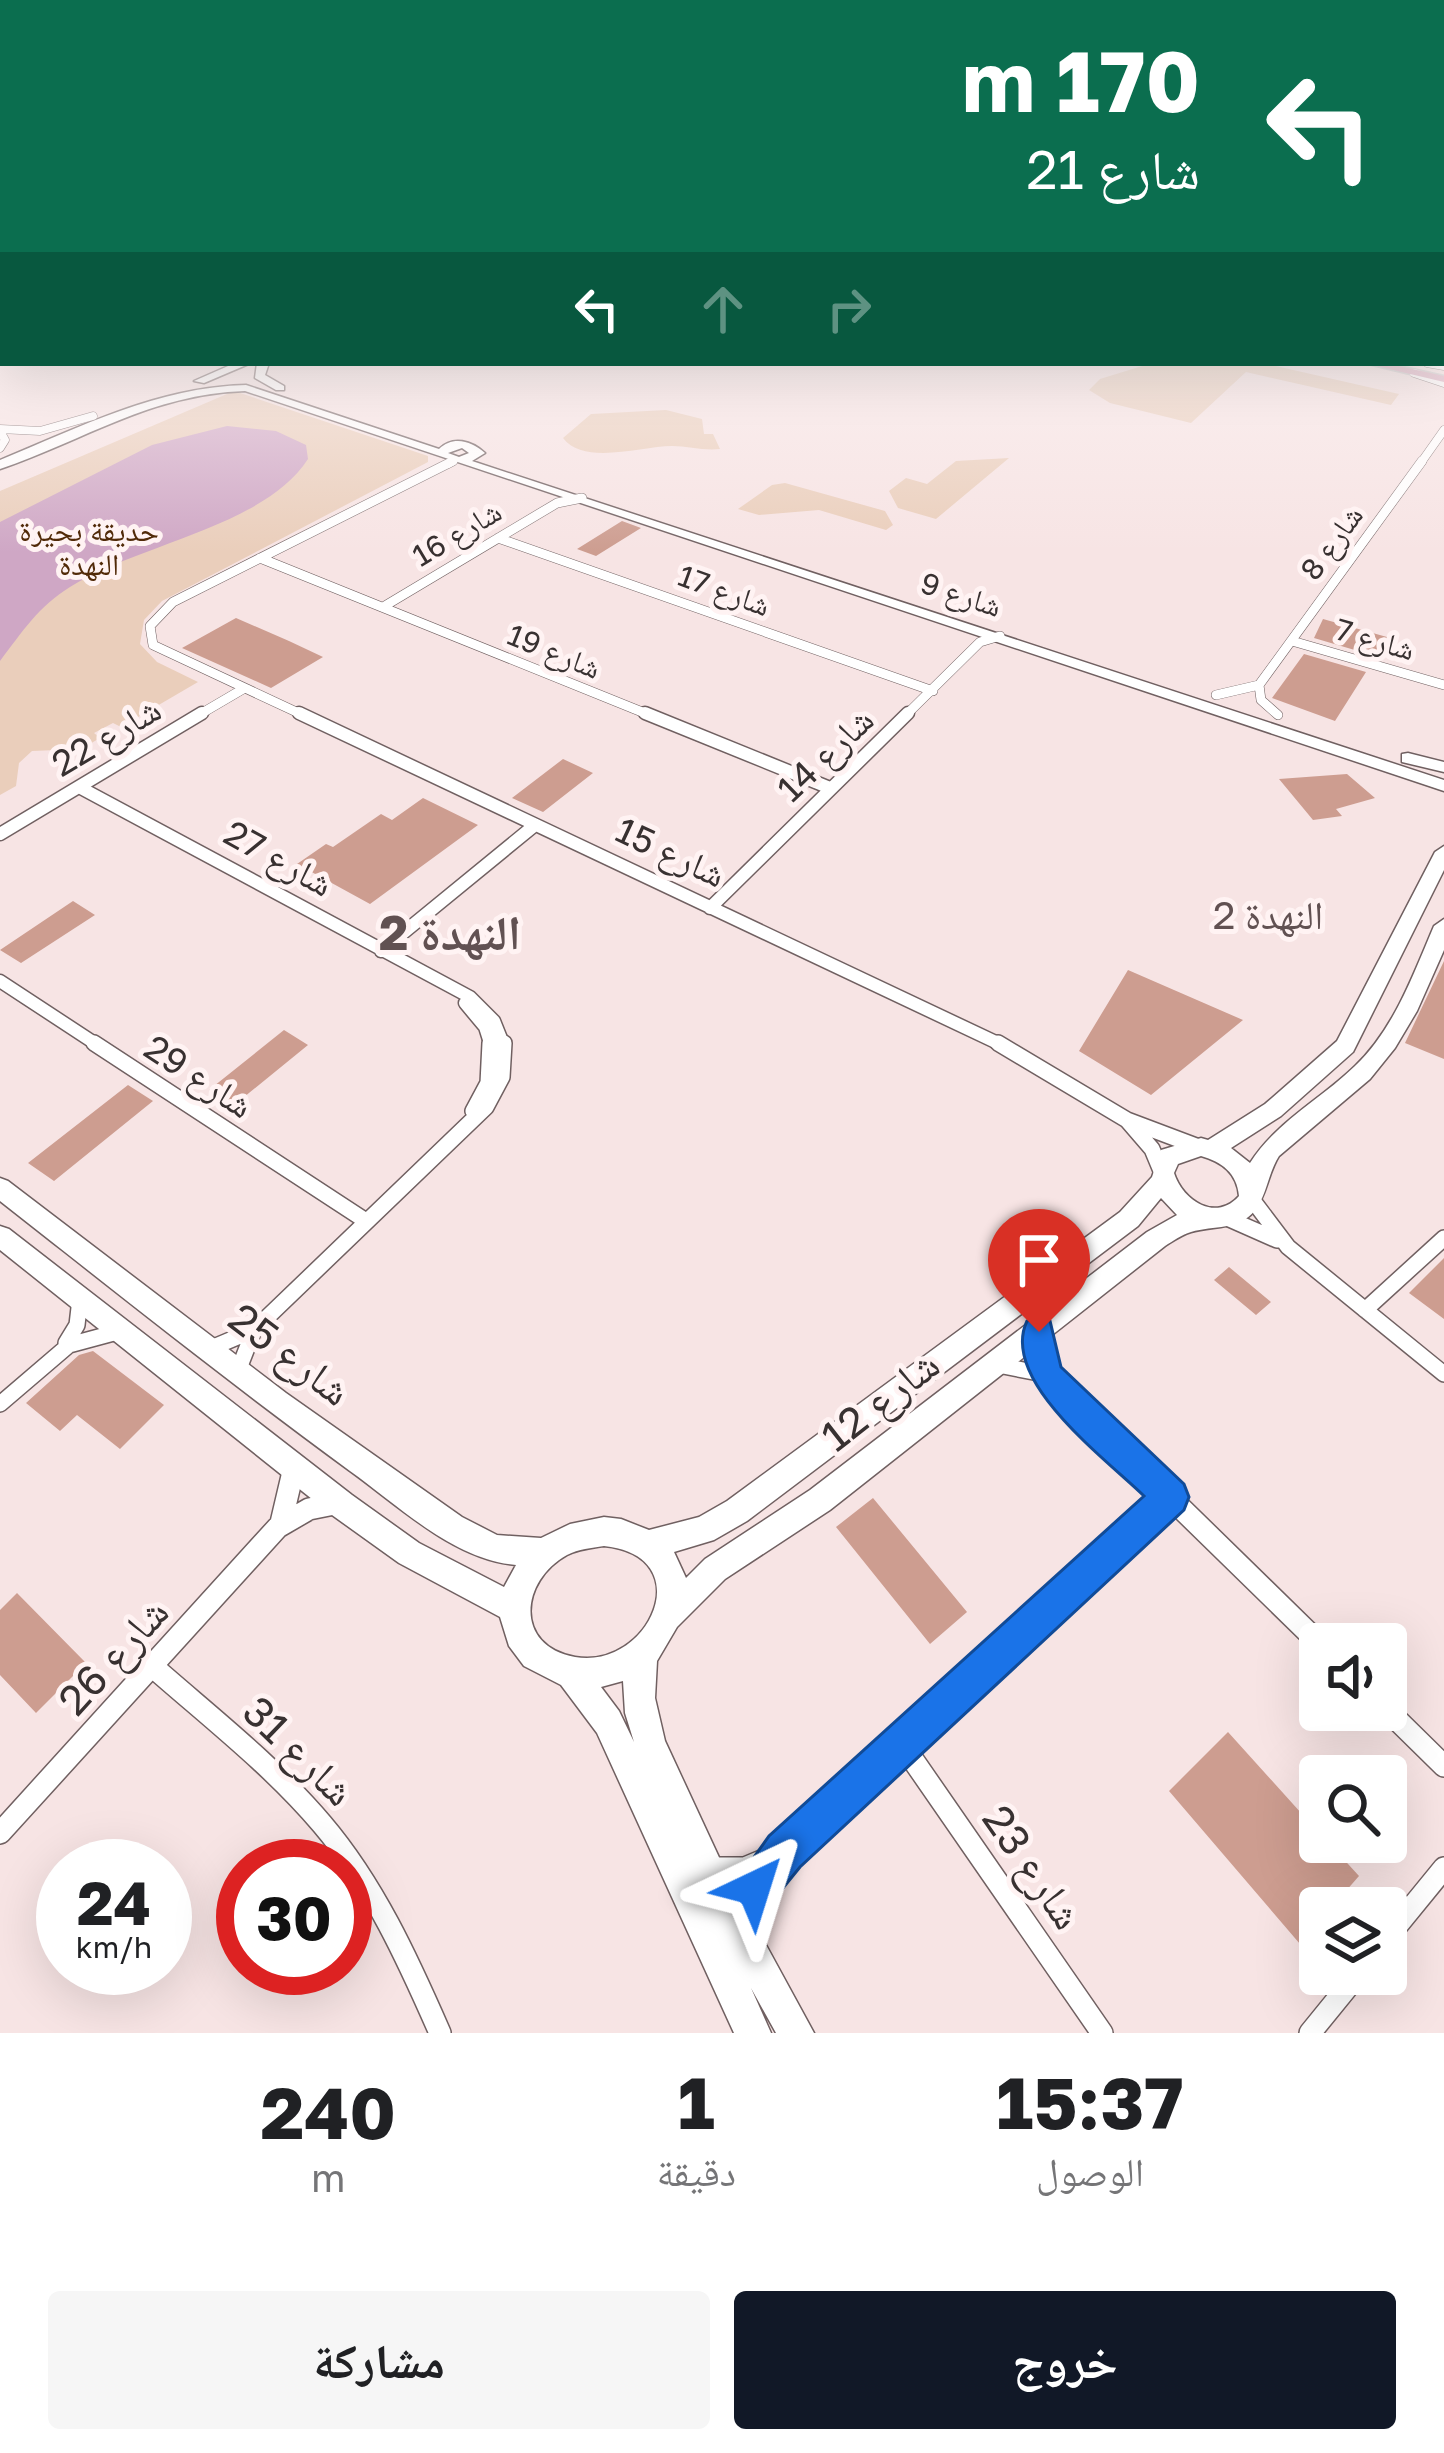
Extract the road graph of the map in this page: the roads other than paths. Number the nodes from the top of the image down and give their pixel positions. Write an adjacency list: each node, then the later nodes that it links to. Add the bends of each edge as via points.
1 (216, 366): 8 (street)
2 (238, 366): 7 (street)
3 (262, 366): 11 (street, via 258,374 272,385)
4 (1413, 368): 5 (main road); 6 (main road)
5 (1444, 368)
6 (1444, 381)
7 (133, 409): 14 (street, شارع 9, via 195,390 239,387); 15 (street)
8 (93, 416): 9 (street, via 40,431); 12 (street)
9 (0, 430): 12 (street)
10 (1441, 437): 23 (street, شارع 8)
11 (458, 444): 13 (street, شارع 9); 14 (street)
12 (0, 450)
13 (479, 451): 14 (street); 18 (street, شارع 9)
14 (449, 457): 16 (street, شارع 9); 20 (street, شارع 15)
15 (0, 465)
16 (558, 497): 17 (street, شارع 9); 19 (street, شارع 16)
17 (632, 514): 18 (street); 22 (street, شارع 9)
18 (701, 526): 28 (street, شارع 9)
19 (498, 538): 21 (street, شارع 16); 27 (street, شارع 17)
20 (260, 558): 21 (street, شارع 19); 26 (street, شارع 15, via 161,611 148,632 157,649)
21 (383, 607): 33 (street, شارع 19)
22 (980, 636): 27 (street, شارع 14); 31 (street, شارع 9)
23 (1292, 641): 24 (street, شارع 8); 25 (street, شارع 7)
24 (1259, 685): 28 (street); 29 (street, via 1261,700)
25 (1444, 685)
26 (243, 689): 32 (street, شارع 22); 34 (street, شارع 15)
27 (933, 691): 33 (street, شارع 14)
28 (1216, 695): 29 (street, شارع 9)
29 (1278, 715): 30 (street, شارع 9)
30 (1444, 767)
31 (1444, 786)
32 (79, 787): 35 (street, شارع 22); 39 (street, شارع 27)
33 (830, 788): 37 (street, شارع 14)
34 (536, 824): 37 (street, شارع 15); 39 (street)
35 (0, 834)
36 (1444, 852): 42 (street, via 1345,1046 1273,1110)
37 (710, 908): 41 (street, شارع 15, via 1001,1044)
38 (1444, 926): 45 (street, via 1383,1050 1268,1153)
39 (381, 950): 47 (street, شارع 27, via 448,988 481,1018 493,1046 486,1090 452,1138)
40 (0, 981): 47 (street, شارع 29)
41 (1127, 1120): 42 (street, شارع 15); 43 (street, شارع 15, via 1152,1149)
42 (1206, 1148): 43 (street, via 1178,1150); 45 (street, via 1243,1168)
43 (1162, 1177): 46 (street, via 1180,1204); 67 (street, شارع 12, via 1129,1219 737,1511 704,1530)
44 (0, 1188): 56 (street, شارع 25)
45 (1252, 1193): 46 (street, via 1238,1214); 50 (street)
46 (1218, 1217): 50 (street); 55 (street, شارع 12, via 1156,1238)
47 (366, 1220): 53 (street, شارع 27)
48 (0, 1236): 51 (street)
49 (1444, 1238): 52 (street)
50 (1288, 1247): 52 (street)
51 (80, 1299): 54 (street); 57 (street)
52 (1366, 1310): 61 (street)
53 (254, 1330): 56 (street, شارع 27); 59 (street, شارع 27)
54 (122, 1331): 57 (street); 63 (street)
55 (1039, 1332): 58 (street, شارع 12); 60 (street)
56 (209, 1349): 59 (street, شارع 25)
57 (59, 1352): 62 (street)
58 (995, 1365): 60 (street); 70 (street, شارع 12, via 820,1500 715,1569)
59 (238, 1371): 68 (street, شارع 25, via 466,1536 495,1549)
60 (1045, 1374): 64 (street)
61 (1444, 1374)
62 (0, 1404)
63 (294, 1468): 65 (street); 66 (street, شارع 26)
64 (1171, 1497): 71 (street); 76 (street)
65 (342, 1504): 66 (street, شارع 26, via 309,1509); 69 (street, via 409,1553)
66 (278, 1527): 73 (street, شارع 26)
67 (646, 1545): 68 (street, via 595,1532); 70 (street, via 671,1576)
68 (544, 1553): 69 (street)
69 (514, 1609): 74 (street, via 530,1654)
70 (668, 1620): 72 (street)
71 (1299, 1623)
72 (646, 1651): 74 (street, via 611,1672); 80 (street, via 643,1723)
73 (152, 1666): 78 (street, شارع 26); 85 (street, شارع 31, via 344,1850 410,1961)
74 (572, 1675): 86 (street, via 608,1722)
75 (1407, 1730): 77 (street)
76 (902, 1744): 79 (street); 88 (street, شارع 23)
77 (1444, 1766)
78 (0, 1833)
79 (785, 1851): 80 (street, via 745,1868); 83 (street, via 754,1888)
80 (705, 1868): 83 (street)
81 (1444, 1868): 82 (street)
82 (1407, 1913)
83 (741, 1936): 87 (street)
84 (1341, 1995): 89 (street)
85 (440, 2033)
86 (753, 2033)
87 (796, 2033)
88 (1102, 2033)
89 (1310, 2033)

